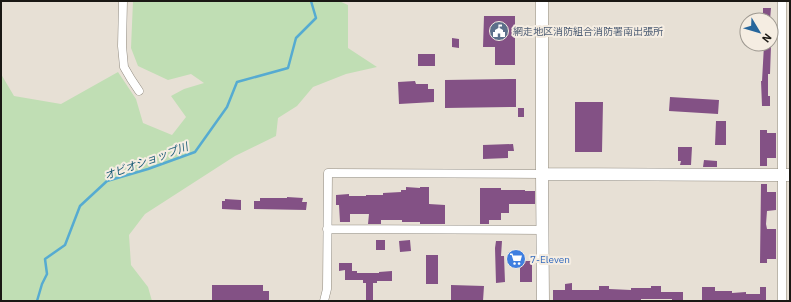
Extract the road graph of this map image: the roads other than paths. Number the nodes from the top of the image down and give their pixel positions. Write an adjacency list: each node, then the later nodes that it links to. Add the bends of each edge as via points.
1 (123, 1): 5 (street, via 124,67)
2 (542, 1): 7 (street)
3 (782, 1): 4 (street)
4 (786, 11): 6 (street)
5 (139, 91)
6 (786, 117): 8 (street)
7 (542, 174): 8 (street); 9 (street, via 328,173); 10 (street)
8 (786, 175): 11 (street)
9 (327, 229): 10 (street); 12 (street)
10 (542, 230): 13 (street)
11 (786, 267): 14 (street)
12 (324, 301)
13 (543, 301)
14 (782, 301)

